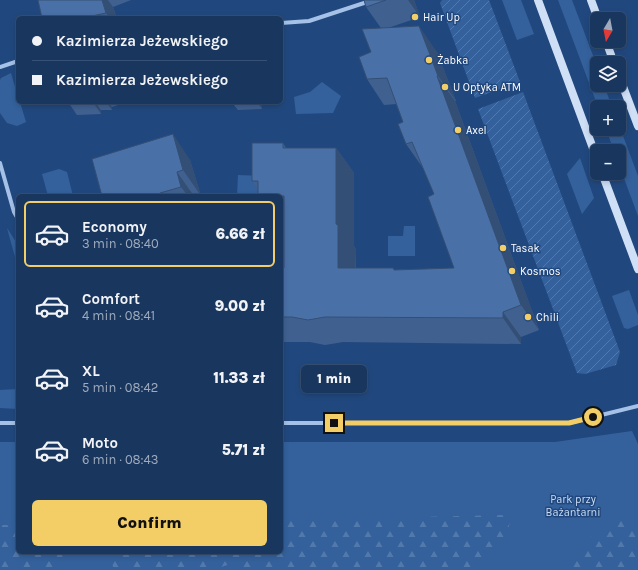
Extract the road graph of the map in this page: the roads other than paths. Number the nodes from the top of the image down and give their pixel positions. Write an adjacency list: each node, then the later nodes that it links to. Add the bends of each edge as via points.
1 (538, 0): 10 (street)
2 (591, 0): 4 (street)
3 (372, 1): 5 (street, via 309,21)
4 (595, 12)
5 (283, 23)
6 (16, 62): 7 (street)
7 (0, 67)
8 (625, 92): 9 (street)
9 (638, 126)
10 (591, 144)
11 (0, 163): 13 (street)
12 (605, 180): 14 (street)
13 (16, 216)
14 (638, 269)
15 (638, 406): 18 (street, via 569,423)
16 (0, 423): 17 (street)
17 (16, 423)
18 (283, 423)

